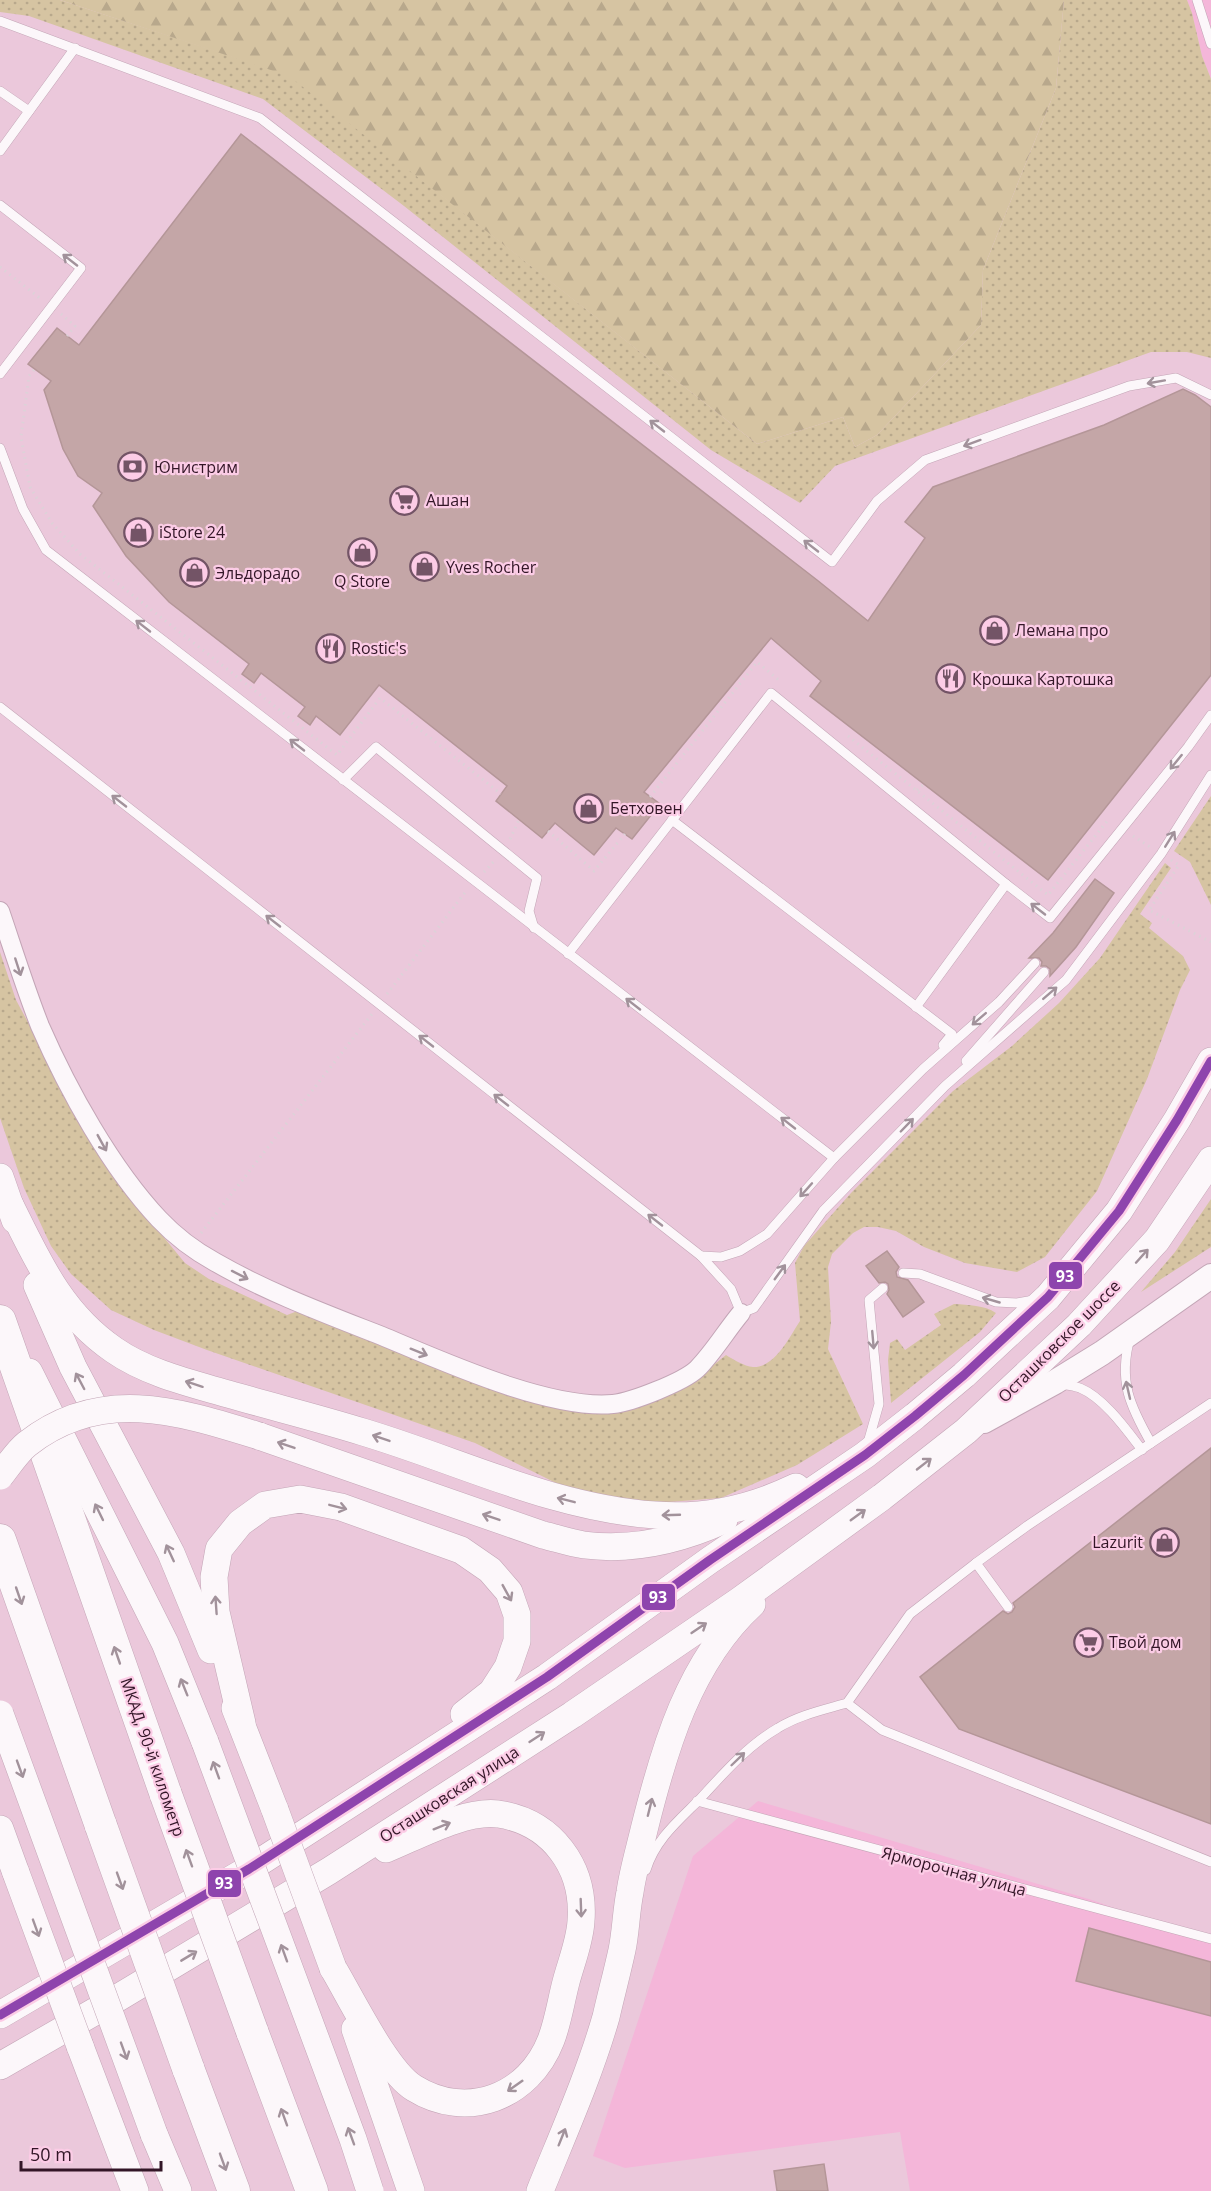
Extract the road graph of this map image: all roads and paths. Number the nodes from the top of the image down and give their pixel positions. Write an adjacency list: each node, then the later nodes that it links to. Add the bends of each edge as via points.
1 (1197, 0): 3 (lane)
2 (0, 21): 4 (lane)
3 (1211, 44)
4 (75, 48): 6 (lane); 11 (lane, one-way to 4, via 1176,378 1129,386 925,460 877,501 832,562 260,118)
5 (0, 90): 6 (lane)
6 (29, 111): 7 (lane)
7 (0, 151)
8 (0, 204): 10 (lane, one-way to 8, via 81,268)
9 (34, 370): 21 (path, via 29,376 21,436 30,487 52,523 80,554 338,755 380,698)
10 (0, 374)
11 (1211, 394)
12 (0, 448): 18 (lane, one-way to 12, via 46,550 23,510)
13 (783, 684): 22 (path, via 757,663)
14 (0, 707): 38 (lane, one-way to 14)
15 (1211, 715): 25 (lane, one-way to 25)
16 (845, 733): 20 (path)
17 (1211, 774): 29 (lane, one-way to 17)
18 (344, 780): 28 (lane, via 376,747); 30 (lane)
19 (924, 784): 20 (path)
20 (916, 790): 25 (path, via 1048,895 1108,820)
21 (501, 794)
22 (650, 797)
23 (519, 820): 28 (path)
24 (672, 820): 31 (lane, via 771,693); 35 (lane); 39 (lane)
25 (1122, 828): 29 (path); 31 (lane, one-way to 31, via 1050,918)
26 (548, 831): 27 (path, via 594,871)
27 (625, 834)
28 (504, 852): 30 (path); 33 (lane, via 537,878 529,911)
29 (1161, 854): 34 (path, via 1179,865 1149,910); 42 (lane, one-way to 29, via 1066,980)
30 (474, 881): 33 (lane); 38 (path)
31 (1006, 884): 39 (lane)
32 (0, 911): 47 (street, one-way to 47, via 40,1025 108,1154 160,1220)
33 (534, 927): 35 (lane)
34 (1211, 942)
35 (568, 954): 43 (lane, one-way to 35)
36 (1035, 963): 41 (lane, one-way to 41, via 999,1002)
37 (1044, 972): 42 (lane)
38 (379, 1004): 47 (path); 48 (lane, one-way to 38)
39 (916, 1007): 41 (lane, via 952,1034)
40 (1211, 1061): 52 (main road, via 1119,1210)
41 (923, 1069): 43 (lane)
42 (945, 1086): 53 (lane, one-way to 42, via 754,1308 823,1211)
43 (834, 1158): 48 (lane, one-way to 48, via 767,1234 740,1251 721,1257)
44 (1211, 1160): 59 (main road, Осташковское шоссе, one-way to 44, via 1079,1325 1157,1240)
45 (0, 1177): 46 (main road)
46 (10, 1204): 65 (main road, one-way to 46, via 712,1514 656,1515 600,1508 547,1495 364,1432 147,1368 114,1351 70,1313 49,1282); 72 (main road, one-way to 46, via 171,1553 72,1367 39,1293)
47 (191, 1247): 53 (street, one-way to 53, via 254,1282 425,1354 515,1387 581,1404 615,1404 665,1388 696,1370)
48 (701, 1256): 53 (lane, via 731,1289)
49 (903, 1273): 52 (lane, one-way to 49, via 1017,1303 996,1302 920,1274)
50 (1211, 1276): 56 (street)
51 (883, 1288): 62 (lane, one-way to 62, via 869,1300 879,1404)
52 (1048, 1297): 62 (main road, via 964,1375)
53 (741, 1313)
54 (0, 1314): 93 (main road, one-way to 54, bridge, via 165,1642)
55 (0, 1321): 92 (highway, МКАД, 90-й километр, one-way to 55, bridge, via 166,1795)
56 (1132, 1332): 57 (street); 60 (lane, one-way to 56, via 1126,1390 1124,1369)
57 (1055, 1382): 59 (street); 61 (lane, via 1081,1389 1105,1406)
58 (1211, 1404): 60 (lane)
59 (966, 1431): 64 (main road, Осташковское шоссе, one-way to 59)
60 (1151, 1443): 61 (lane)
61 (1142, 1449): 68 (lane)
62 (865, 1455): 65 (main road); 74 (main road, via 548,1677)
63 (0, 1476): 65 (main road, one-way to 63, bridge, via 668,1540 629,1547 583,1545 543,1535 259,1436 158,1409 106,1409 64,1422 26,1445)
64 (882, 1497): 67 (main road, Осташковская улица, one-way to 64)
65 (769, 1500)
66 (0, 1540): 91 (highway, one-way to 91, bridge)
67 (808, 1551): 78 (main road, Осташковская улица, one-way to 67, via 572,1714); 81 (main road, one-way to 67, via 630,1892 655,1788 681,1711 699,1673 745,1610)
68 (976, 1563): 69 (lane); 70 (lane, via 910,1614)
69 (1008, 1607)
70 (847, 1703): 73 (lane, one-way to 70, via 744,1753 777,1728 806,1714); 77 (lane, via 882,1730)
71 (0, 1714): 90 (main road, one-way to 90, bridge)
72 (242, 1723): 74 (main road, one-way to 74, via 216,1612 214,1577 219,1549 240,1523 265,1505 300,1499 341,1507 461,1550 490,1570 508,1592 517,1615 517,1641 508,1667 492,1692); 82 (main road, bridge, via 333,1968)
73 (697, 1801): 80 (lane, Ярморочная улица); 81 (lane, via 660,1841 647,1866)
74 (323, 1823): 83 (main road)
75 (0, 1829): 79 (main road)
76 (0, 1842): 79 (main road)
77 (1211, 1862)
78 (330, 1871): 82 (main road, one-way to 82, via 466,1817 496,1814 523,1820 545,1832 563,1852 575,1874 580,1898 581,1922 551,2040 534,2071 514,2088 491,2099 473,2104 453,2103 412,2087 393,2069); 84 (main road, Осташковская улица, one-way to 78)
79 (16, 1873): 87 (main road, one-way to 87, bridge)
80 (1211, 1939)
81 (622, 1950): 95 (main road, one-way to 81, via 582,2086)
82 (350, 2003): 94 (main road)
83 (0, 2015)
84 (30, 2049): 85 (main road, Осташковская улица); 86 (main road)
85 (0, 2066)
86 (0, 2074)
87 (116, 2150): 88 (main road); 89 (main road)
88 (123, 2191)
89 (135, 2191)
90 (178, 2191)
91 (234, 2191)
92 (312, 2191)
93 (370, 2191)
94 (411, 2191)
95 (540, 2191)

